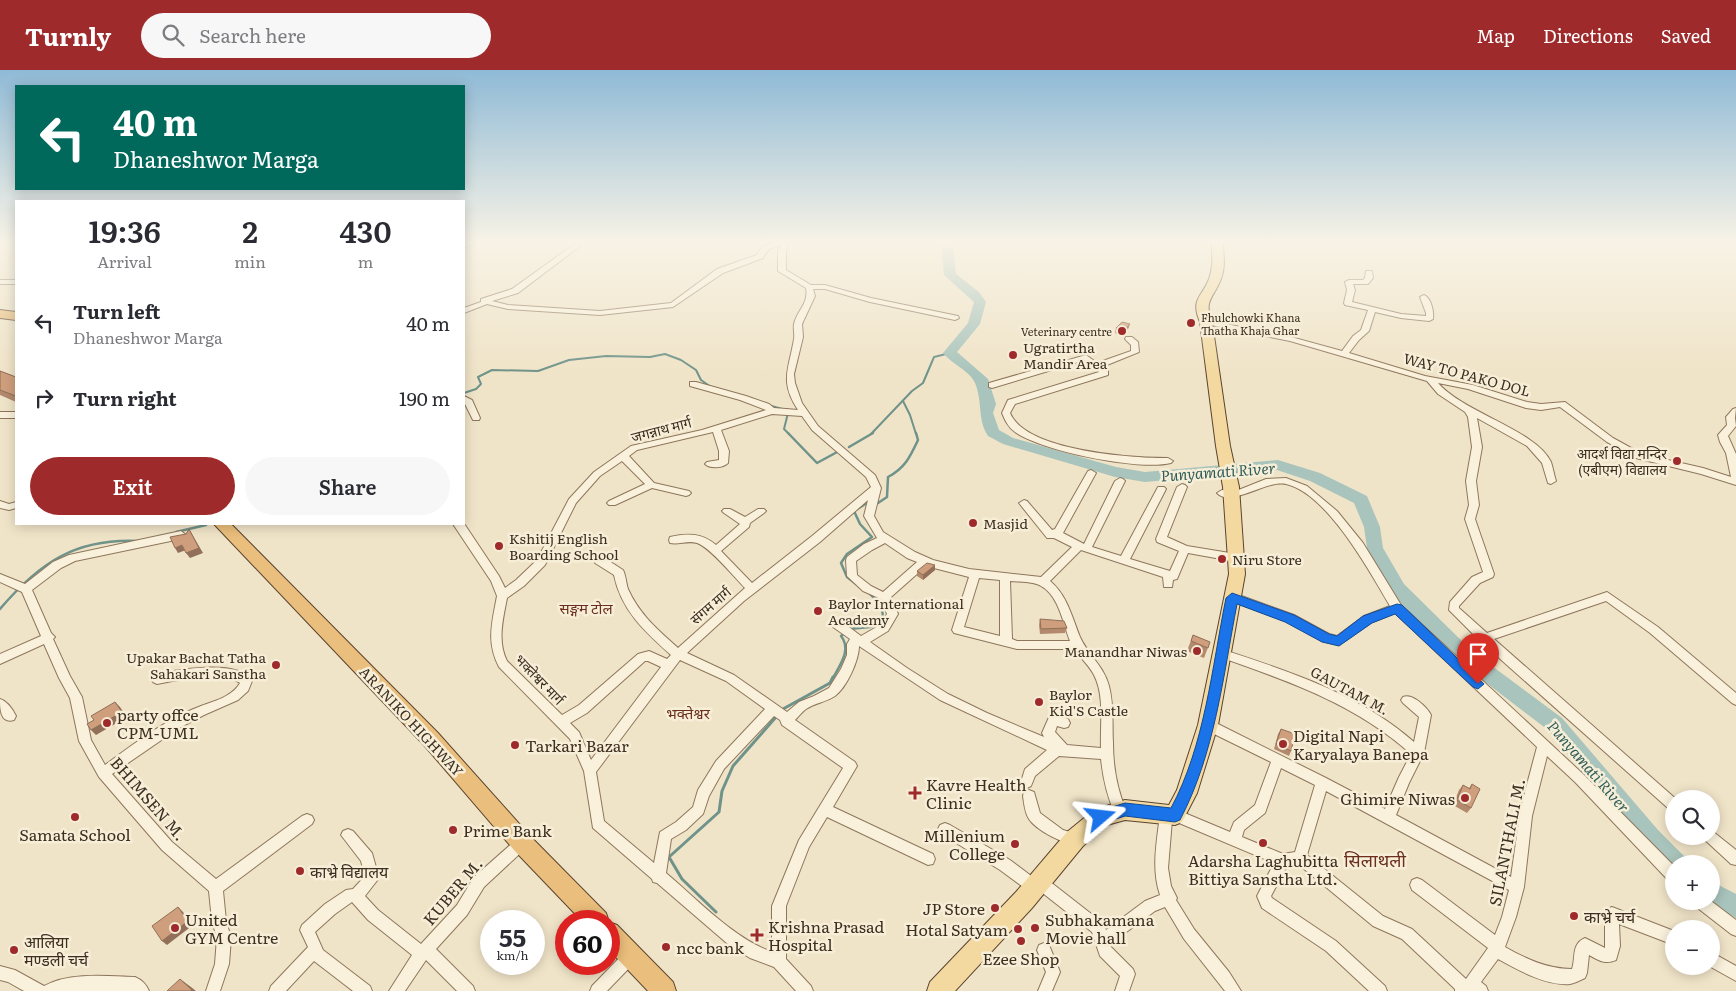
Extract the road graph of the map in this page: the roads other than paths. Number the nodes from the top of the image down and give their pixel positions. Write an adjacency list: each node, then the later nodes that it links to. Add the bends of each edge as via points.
1 (522, 286): 7 (street)
2 (699, 286): 9 (street, via 673,305 600,313 508,307 486,302)
3 (1210, 286): 13 (main road, via 1201,305)
4 (1350, 286): 8 (street, via 1348,303)
5 (809, 287): 12 (street, via 825,286 870,300); 24 (street, via 811,296 798,324 799,337 790,374)
6 (1424, 297): 8 (street, via 1429,319)
7 (465, 306)
8 (1372, 309): 15 (street, via 1365,331)
9 (465, 310)
10 (0, 314): 11 (highway)
11 (15, 316)
12 (955, 318)
13 (1206, 322): 15 (street, WAY TO PAKO DOL, via 1270,333); 30 (main road)
14 (1129, 339): 16 (street, via 1135,344 1135,352)
15 (1345, 353): 17 (street, WAY TO PAKO DOL)
16 (1096, 366): 19 (street, via 1086,357); 31 (street, via 1105,373 1012,402 1006,413 1010,422 1034,439 1074,450 1154,462)
17 (1430, 378): 21 (street, via 1441,392); 37 (street, WAY TO PAKO DOL, via 1526,405 1562,404 1610,440 1639,456)
18 (694, 384): 22 (street, via 751,400)
19 (992, 385)
20 (465, 399): 27 (street)
21 (1468, 410): 36 (street, via 1530,444 1546,462); 76 (street, via 1477,447 1471,481 1474,505 1470,519 1488,574 1476,580 1454,605 1459,616)
22 (776, 411): 24 (street); 28 (street, जगन्नाथ मार्ग)
23 (1736, 411): 34 (street, via 1730,417 1732,425 1722,435 1732,456 1731,465)
24 (802, 413): 40 (street, via 870,476)
25 (0, 414): 26 (street)
26 (15, 415)
27 (476, 418)
28 (716, 428): 29 (street, जगन्नाथ मार्ग, via 634,448); 32 (street, via 724,451 723,463)
29 (623, 456): 38 (street); 70 (street, जगन्नाथ मार्ग, via 598,474 572,501 541,562)
30 (1225, 457): 42 (main road)
31 (1168, 461)
32 (710, 464)
33 (1091, 473): 54 (street)
34 (1736, 477)
35 (1120, 480): 57 (street)
36 (1551, 481)
37 (1736, 482)
38 (650, 485): 43 (street); 44 (street)
39 (1182, 487): 58 (street, via 1161,539)
40 (876, 488): 55 (street, via 869,516); 69 (street, संगम मार्ग)
41 (1161, 489): 63 (street)
42 (1228, 491): 60 (main road); 73 (street, via 1237,494 1266,482 1286,481 1304,488 1334,513 1359,546)
43 (686, 494)
44 (612, 503)
45 (1024, 503): 54 (street, via 1051,535)
46 (0, 504): 47 (street)
47 (15, 505)
48 (727, 511): 50 (street)
49 (761, 511): 50 (street)
50 (745, 522): 59 (street)
51 (223, 525): 114 (highway, ARANIKO HIGHWAY, via 431,739)
52 (459, 525): 70 (street, via 493,574)
53 (185, 534): 68 (street, via 73,558 57,565)
54 (1055, 534): 57 (street)
55 (885, 538): 62 (street); 71 (street, via 851,560 852,576 879,596)
56 (674, 540): 59 (street, via 690,537 711,545)
57 (1083, 547): 63 (street); 67 (street)
58 (1185, 549): 60 (street); 63 (street, via 1173,576 1168,579)
59 (715, 550): 69 (street)
60 (1238, 558): 72 (main road)
61 (598, 560): 81 (street, via 619,573 622,587 647,627)
62 (925, 561): 64 (street); 71 (street)
63 (1124, 561)
64 (975, 573): 65 (street); 78 (street, via 958,630)
65 (1005, 576): 67 (street); 78 (street)
66 (0, 578): 68 (street)
67 (1043, 581): 79 (street, via 1053,588 1063,605)
68 (26, 589): 75 (street, BHIMSEN M.)
69 (752, 589): 81 (street, संगम मार्ग)
70 (502, 596): 91 (street, भक्तेश्वर मार्ग, via 494,642 496,653)
71 (885, 596): 77 (street, via 892,614 884,628)
72 (1232, 598): 73 (street, via 1290,618 1326,638 1339,641 1368,619); 80 (main road)
73 (1397, 608): 94 (street)
74 (837, 624): 77 (street)
75 (49, 637): 82 (street); 100 (street, BHIMSEN M., via 76,697 85,741)
76 (1484, 638): 86 (street, via 1607,596 1654,630); 104 (street, via 1530,675)
77 (858, 640): 90 (street, via 853,644 853,655 846,671 833,691 803,705); 95 (street, via 943,697)
78 (1006, 642): 79 (street, via 1032,646)
79 (1078, 645): 97 (street, via 1101,678 1107,717)
80 (1221, 653): 93 (main road); 96 (street, GAUTAM M., via 1290,676 1323,691 1393,730)
81 (679, 655): 83 (street, संगम मार्ग); 88 (street, via 730,678)
82 (0, 659)
83 (669, 665): 91 (street, via 649,656 642,657 584,709); 99 (street, संगम मार्ग)
84 (157, 679): 100 (street, via 235,673 246,681 245,687 236,695 183,719)
85 (1407, 700): 96 (street, via 1425,715)
86 (1736, 700)
87 (0, 704): 89 (street)
88 (773, 709): 90 (street, via 785,716); 121 (street, via 720,766 703,794 698,810 664,836)
89 (10, 716)
90 (786, 721): 105 (street, via 851,766)
91 (561, 722): 99 (street, भक्तेश्वर मार्ग, via 575,736)
92 (1064, 723): 95 (street, via 1054,719 1048,733)
93 (1208, 725): 98 (street); 107 (main road, via 1187,793)
94 (1544, 745): 120 (street); 124 (street, SILANTHALI M., via 1526,815)
95 (1060, 751): 97 (street); 101 (street, via 1029,773)
96 (1418, 753): 108 (street)
97 (1107, 754): 106 (street, via 1113,794)
98 (1278, 760): 102 (street); 112 (street, via 1260,809 1239,826)
99 (590, 771): 121 (street, भक्तेश्वर मार्ग, via 598,824)
100 (103, 773): 125 (street, BHIMSEN M., via 167,846)
101 (1027, 782)
102 (1322, 782): 108 (street); 116 (street)
103 (1029, 796): 113 (street, via 1034,816 1060,835)
104 (1665, 797)
105 (824, 809): 117 (street); 139 (street, via 804,844 779,906)
106 (1120, 810): 107 (main road); 113 (main road, via 1101,817)
107 (1171, 815): 112 (street); 127 (street, via 1161,868)
108 (1388, 818): 124 (street)
109 (307, 820): 125 (street)
110 (944, 829): 122 (street)
111 (348, 835): 126 (street, via 367,858 372,878)
112 (1235, 838): 119 (street)
113 (1075, 839): 122 (main road)
114 (522, 842): 128 (highway, ARANIKO HIGHWAY); 137 (street, KUBER M., via 479,882 462,910)
115 (1720, 845): 118 (street)
116 (1300, 857): 119 (street); 143 (street, via 1378,920 1407,934)
117 (928, 859)
118 (1736, 859)
119 (1283, 860): 159 (street, via 1264,896 1267,903 1331,946)
120 (1665, 867)
121 (658, 877): 139 (street, भक्तेश्वर मार्ग, via 734,940)
122 (1037, 884): 132 (street, via 1098,928); 155 (main road)
123 (1417, 885): 134 (street)
124 (1517, 887): 134 (street, SILANTHALI M.)
125 (216, 888): 147 (street, via 224,938 222,964)
126 (356, 896): 136 (street, via 351,895 330,909 306,930 316,949); 137 (street, via 373,915)
127 (1170, 898): 132 (street, via 1150,906); 158 (street, via 1181,924)
128 (587, 910)
129 (1712, 910): 130 (street)
130 (1736, 929)
131 (1665, 935): 134 (street, via 1612,914 1611,955 1603,955 1585,945 1580,973 1570,976 1556,976 1530,967 1510,959)
132 (1102, 941): 157 (street, via 1106,951 1128,974)
133 (620, 944): 138 (highway)
134 (1496, 948): 143 (street, SILANTHALI M.)
135 (1044, 950): 156 (street, via 1053,972)
136 (314, 952): 148 (street); 149 (street)
137 (424, 952): 150 (street, KUBER M.); 151 (street)
138 (631, 956): 152 (street); 153 (highway)
139 (779, 962): 154 (street)
140 (1720, 964): 142 (street)
141 (0, 973): 144 (street, via 22,980)
142 (1736, 974)
143 (1470, 989)
144 (39, 991)
145 (50, 991): 146 (street, via 84,983 136,984)
146 (142, 991)
147 (213, 991)
148 (276, 991)
149 (365, 991)
150 (396, 991)
151 (468, 991)
152 (597, 991)
153 (664, 991)
154 (806, 991)
155 (939, 991)
156 (1045, 991)
157 (1122, 991)
158 (1234, 991)
159 (1380, 991)

